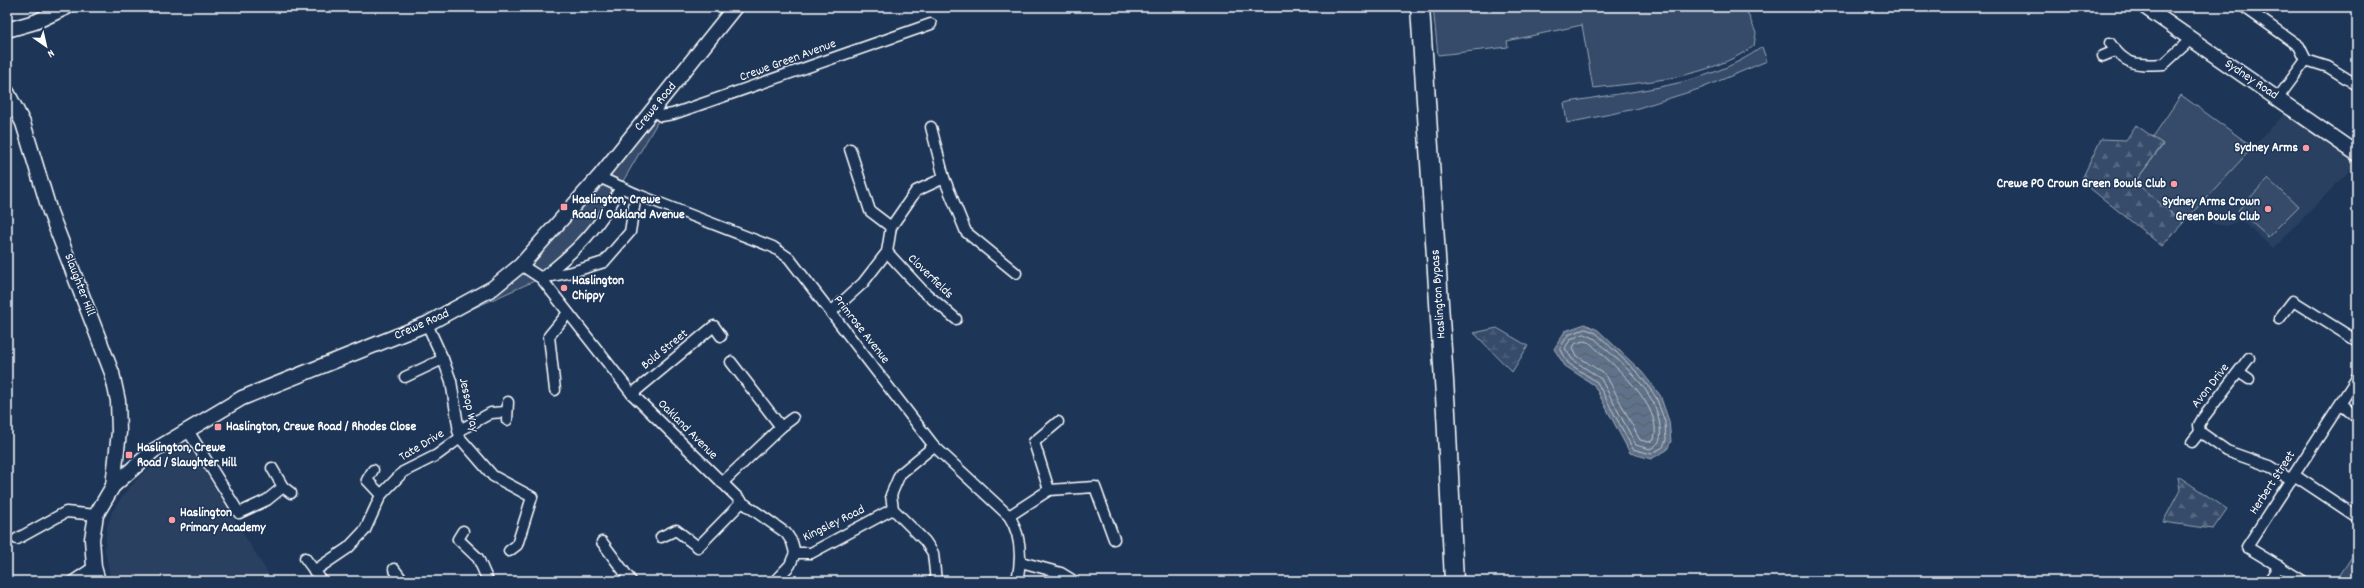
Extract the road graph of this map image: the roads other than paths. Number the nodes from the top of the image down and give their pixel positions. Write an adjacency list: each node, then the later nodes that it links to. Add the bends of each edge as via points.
1 (67, 7): 7 (street, via 35,22)
2 (735, 7): 14 (street, Crewe Road)
3 (1420, 7): 89 (highway, Haslington Bypass, via 1446,404)
4 (2144, 7): 8 (street, Sydney Road)
5 (2244, 7): 10 (street, via 2299,46)
6 (931, 24): 14 (street, Crewe Green Avenue, via 673,114 661,116)
7 (7, 30)
8 (2190, 40): 9 (street, via 2164,64 2136,65 2113,47); 13 (street, Sydney Road)
9 (2102, 56)
10 (2306, 60): 11 (street, via 2328,67); 13 (street)
11 (2357, 85)
12 (7, 92): 58 (street, Slaughter Hill, via 23,124 50,212 112,373 118,401 119,432)
13 (2278, 98): 17 (street, Sydney Road)
14 (654, 111): 18 (street, Crewe Road)
15 (931, 127): 19 (street)
16 (850, 149): 22 (street, via 870,211)
17 (2357, 154)
18 (599, 177): 20 (street, Primrose Avenue); 24 (street, Crewe Road)
19 (944, 178): 22 (street, via 916,191); 25 (street, via 966,232)
20 (621, 187): 21 (street, Primrose Avenue); 26 (street, via 605,216 587,239)
21 (636, 194): 26 (street, via 630,232 604,262); 27 (street, Primrose Avenue, via 783,252)
22 (891, 227): 23 (street)
23 (887, 252): 27 (street, via 863,283); 29 (street, Cloverfields, via 922,290)
24 (521, 265): 26 (street, Oakland Avenue); 31 (street, Crewe Road, via 476,299)
25 (1016, 273)
26 (541, 278): 28 (street, Oakland Avenue)
27 (830, 312): 53 (street, Primrose Avenue)
28 (568, 313): 41 (street, via 549,336); 42 (street, Oakland Avenue)
29 (956, 319)
30 (2279, 319): 33 (street, via 2293,301)
31 (427, 324): 34 (street, Jessop Way); 49 (street, Crewe Road, via 242,398)
32 (721, 336): 42 (street, Bold Street, via 714,326)
33 (2357, 341)
34 (443, 358): 38 (street); 51 (street, Jessop Way, via 451,382)
35 (2249, 358): 37 (street, Avon Drive)
36 (731, 362): 48 (street)
37 (2239, 372): 40 (street); 50 (street, Avon Drive, via 2203,418 2199,425)
38 (405, 377)
39 (2357, 378): 43 (street, Herbert Street)
40 (2248, 379)
41 (555, 390)
42 (632, 394): 57 (street, Oakland Avenue)
43 (2341, 404): 46 (street); 56 (street, Herbert Street)
44 (507, 411): 51 (street, Tate Drive, via 490,413)
45 (793, 418): 48 (street)
46 (2357, 418)
47 (1058, 422): 59 (street, via 1034,442)
48 (781, 427): 57 (street)
49 (187, 429): 54 (street, via 240,513 287,490); 58 (street, Crewe Road, via 153,451)
50 (2200, 432): 52 (street, Avon Drive); 56 (street, via 2227,450)
51 (459, 434): 60 (street, Tate Drive, via 437,455 403,472); 71 (street, Jessop Way, via 493,476 532,497 516,545)
52 (2192, 442)
53 (934, 446): 62 (street, via 900,474 891,496); 64 (street, Primrose Avenue)
54 (272, 468)
55 (373, 470): 60 (street, via 363,480)
56 (2293, 477): 65 (street); 75 (street, Herbert Street, via 2247,547)
57 (722, 484): 61 (street, Oakland Avenue)
58 (114, 486): 63 (street, Crewe Road)
59 (1048, 490): 64 (street); 69 (street, via 1095,487)
60 (381, 495): 78 (street, Tate Drive, via 365,530 348,548)
61 (742, 502): 67 (street, via 698,546 676,530); 72 (street, Oakland Avenue, via 786,533)
62 (893, 509): 72 (street, Kingsley Road, via 811,553); 86 (street, via 925,541 933,553)
63 (96, 515): 68 (street, via 66,512); 76 (street, Crewe Road, via 92,539)
64 (1009, 516): 74 (street, Primrose Avenue, via 1019,538)
65 (2357, 517)
66 (457, 537): 83 (street, via 478,558)
67 (661, 537)
68 (17, 539)
69 (1114, 539)
70 (602, 542): 84 (street)
71 (509, 551)
72 (795, 554): 85 (street, Kingsley Road, via 790,565)
73 (305, 558): 78 (street)
74 (1021, 562): 87 (street, Primrose Avenue); 88 (street, via 1061,573)
75 (2279, 566): 90 (street); 91 (street, Herbert Street)
76 (94, 567): 79 (street); 80 (street, Crewe Road)
77 (394, 569): 82 (street)
78 (314, 571): 81 (street)
79 (73, 581)
80 (98, 581)
81 (322, 581)
82 (402, 581)
83 (488, 581)
84 (631, 581)
85 (775, 581)
86 (936, 581)
87 (1017, 581)
88 (1074, 581)
89 (1454, 581)
90 (2269, 581)
91 (2303, 581)

